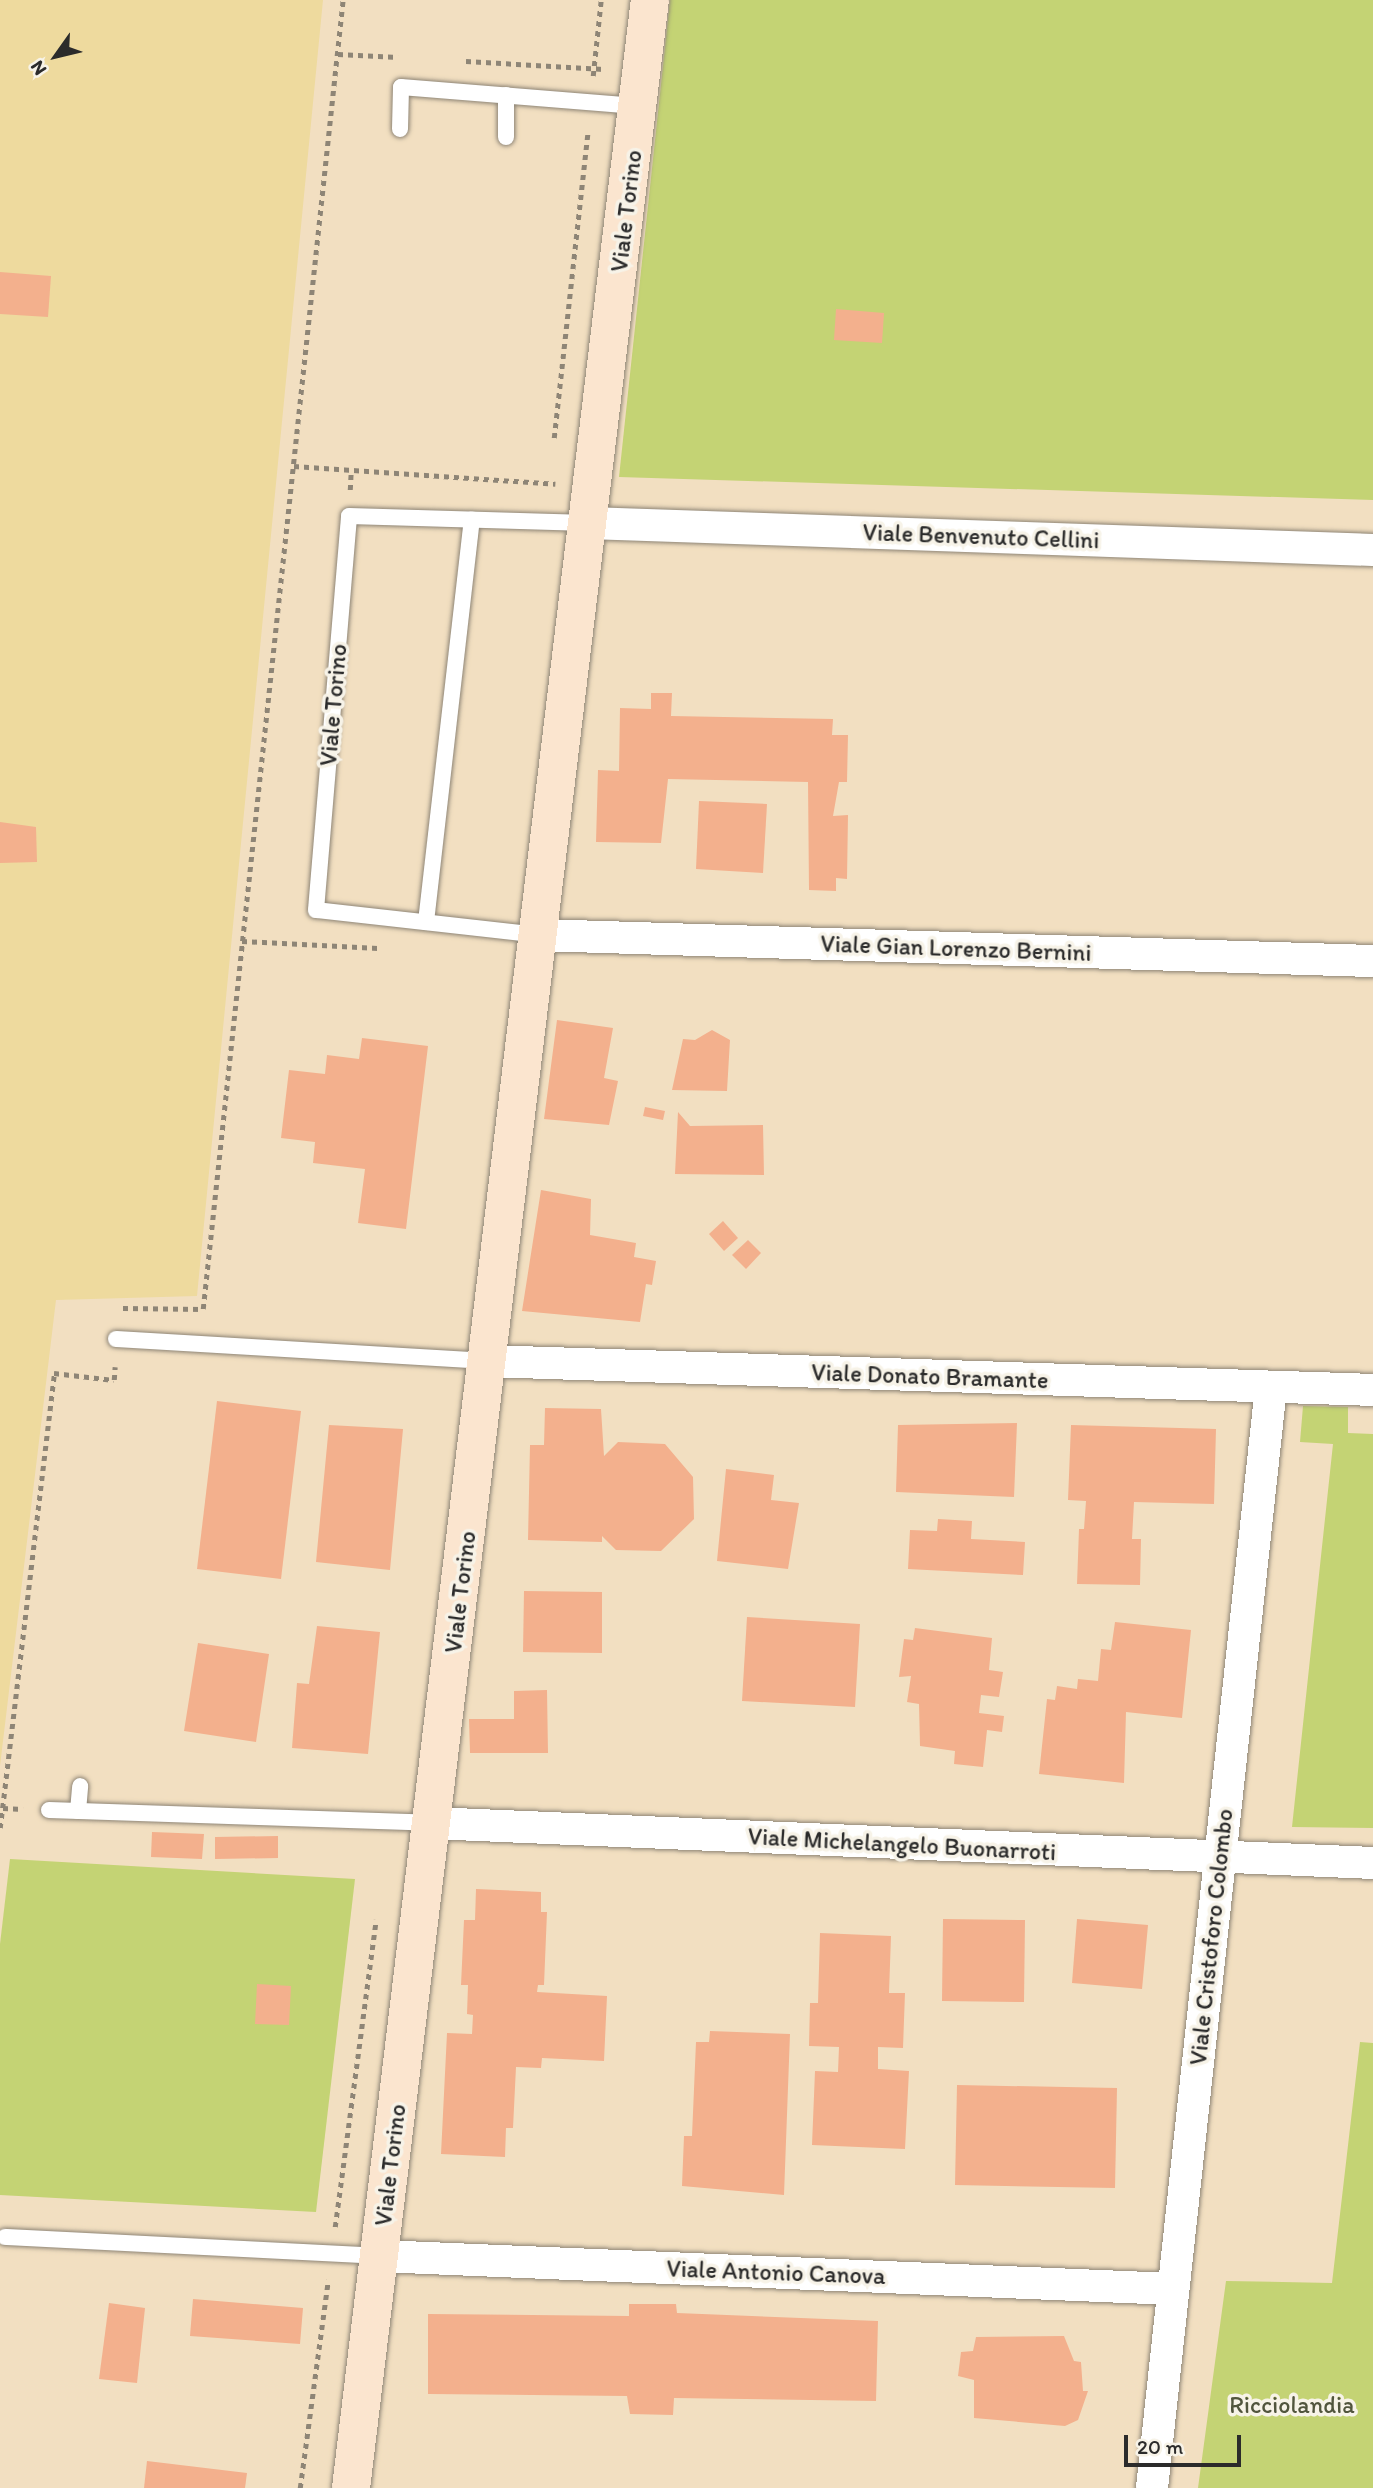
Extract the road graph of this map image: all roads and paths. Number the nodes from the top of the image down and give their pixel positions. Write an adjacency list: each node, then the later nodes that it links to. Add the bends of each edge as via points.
1 (343, 0): 3 (path)
2 (650, 0): 6 (street, Viale Torino)
3 (338, 54): 4 (path); 10 (path)
4 (405, 58)
5 (459, 60): 6 (path)
6 (641, 89): 7 (lane); 11 (street, Viale Torino)
7 (506, 95): 8 (lane, via 401,87); 9 (lane)
8 (400, 129)
9 (506, 137)
10 (293, 466): 11 (path); 18 (path, via 203,1309 118,1308)
11 (593, 486): 13 (street, Viale Torino)
12 (472, 520): 13 (lane, Viale Torino); 15 (lane); 15 (lane, Viale Torino, via 349,516 316,910)
13 (588, 523): 14 (street, Viale Benvenuto Cellini); 16 (street, Viale Torino)
14 (1373, 550)
15 (426, 922): 16 (lane, Viale Torino)
16 (539, 934): 17 (street, Viale Gian Lorenzo Bernini); 19 (street, Viale Torino)
17 (1373, 961)
18 (116, 1339): 19 (lane); 26 (path, via 114,1380 54,1373)
19 (487, 1361): 20 (street, Viale Donato Bramante); 25 (street, Viale Torino)
20 (1271, 1387): 21 (street, Viale Donato Bramante); 27 (street, Viale Cristoforo Colombo)
21 (1373, 1390)
22 (80, 1786): 24 (lane)
23 (49, 1810): 24 (lane)
24 (78, 1811): 25 (lane)
25 (431, 1823): 27 (street, Viale Michelangelo Buonarroti); 32 (street, Viale Torino)
26 (0, 1828)
27 (1219, 1859): 28 (street, Viale Michelangelo Buonarroti); 33 (street, Viale Cristoforo Colombo)
28 (1373, 1863)
29 (377, 1916): 31 (path)
30 (5, 2237): 31 (lane, Viale Torino)
31 (332, 2253): 32 (lane, Viale Torino); 34 (path)
32 (379, 2256): 33 (street, Viale Antonio Canova); 35 (street, Viale Torino)
33 (1173, 2289): 36 (street, Viale Cristoforo Colombo)
34 (300, 2488)
35 (351, 2488)
36 (1152, 2488)

